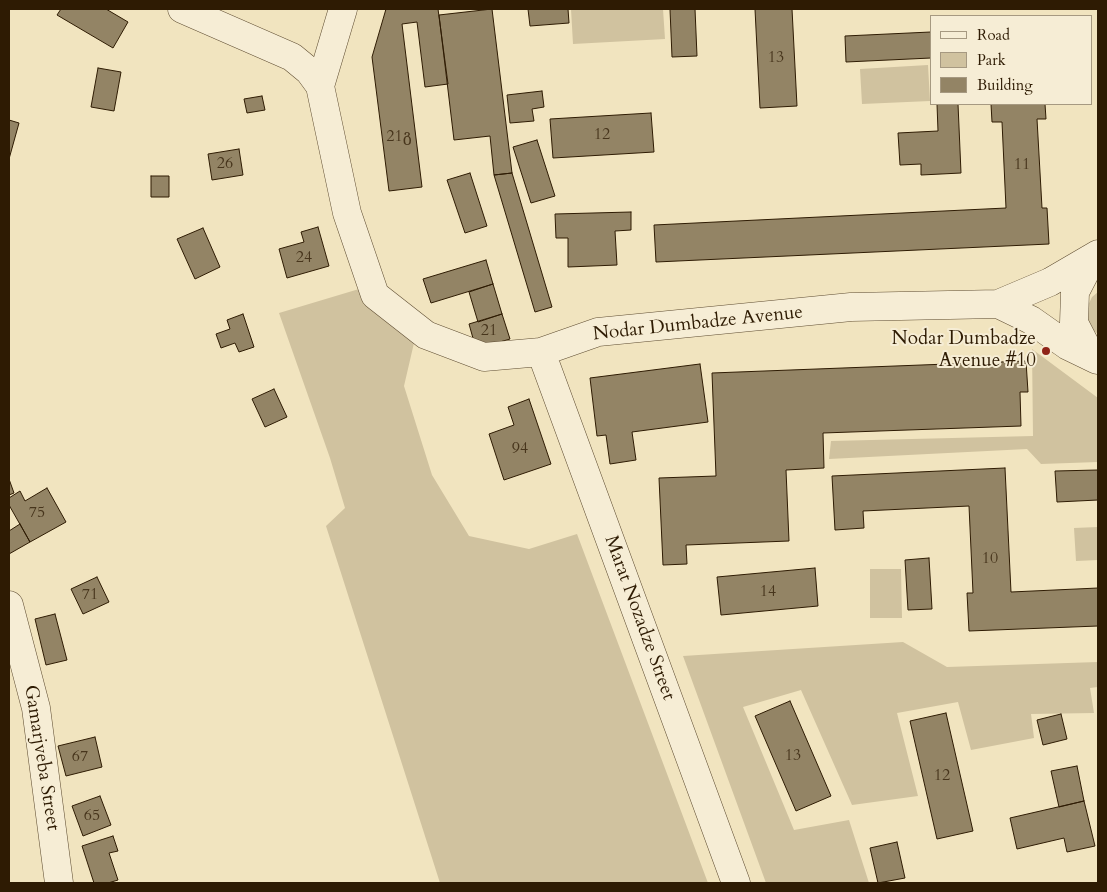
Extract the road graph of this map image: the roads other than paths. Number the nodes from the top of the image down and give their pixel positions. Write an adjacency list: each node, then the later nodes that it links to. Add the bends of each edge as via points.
1 (182, 9): 3 (street, Nodar Dumbadze Avenue, via 292,57 309,71)
2 (343, 9): 3 (street)
3 (320, 86): 7 (street, Nodar Dumbadze Avenue, via 347,213 375,295 426,335 484,357)
4 (1098, 254): 6 (street, Nodar Dumbadze Avenue, via 1050,282)
5 (1098, 258): 8 (street, via 1089,265 1074,292 1074,323 1088,350)
6 (998, 304): 7 (street, Nodar Dumbadze Avenue, via 851,307 598,332); 8 (street, Nodar Dumbadze Avenue, via 1031,320 1068,346)
7 (541, 352): 11 (street, Marat Nozadze Street)
8 (1098, 359)
9 (9, 605): 10 (street, Gamarjveba Street, via 36,708)
10 (59, 883)
11 (736, 883)

